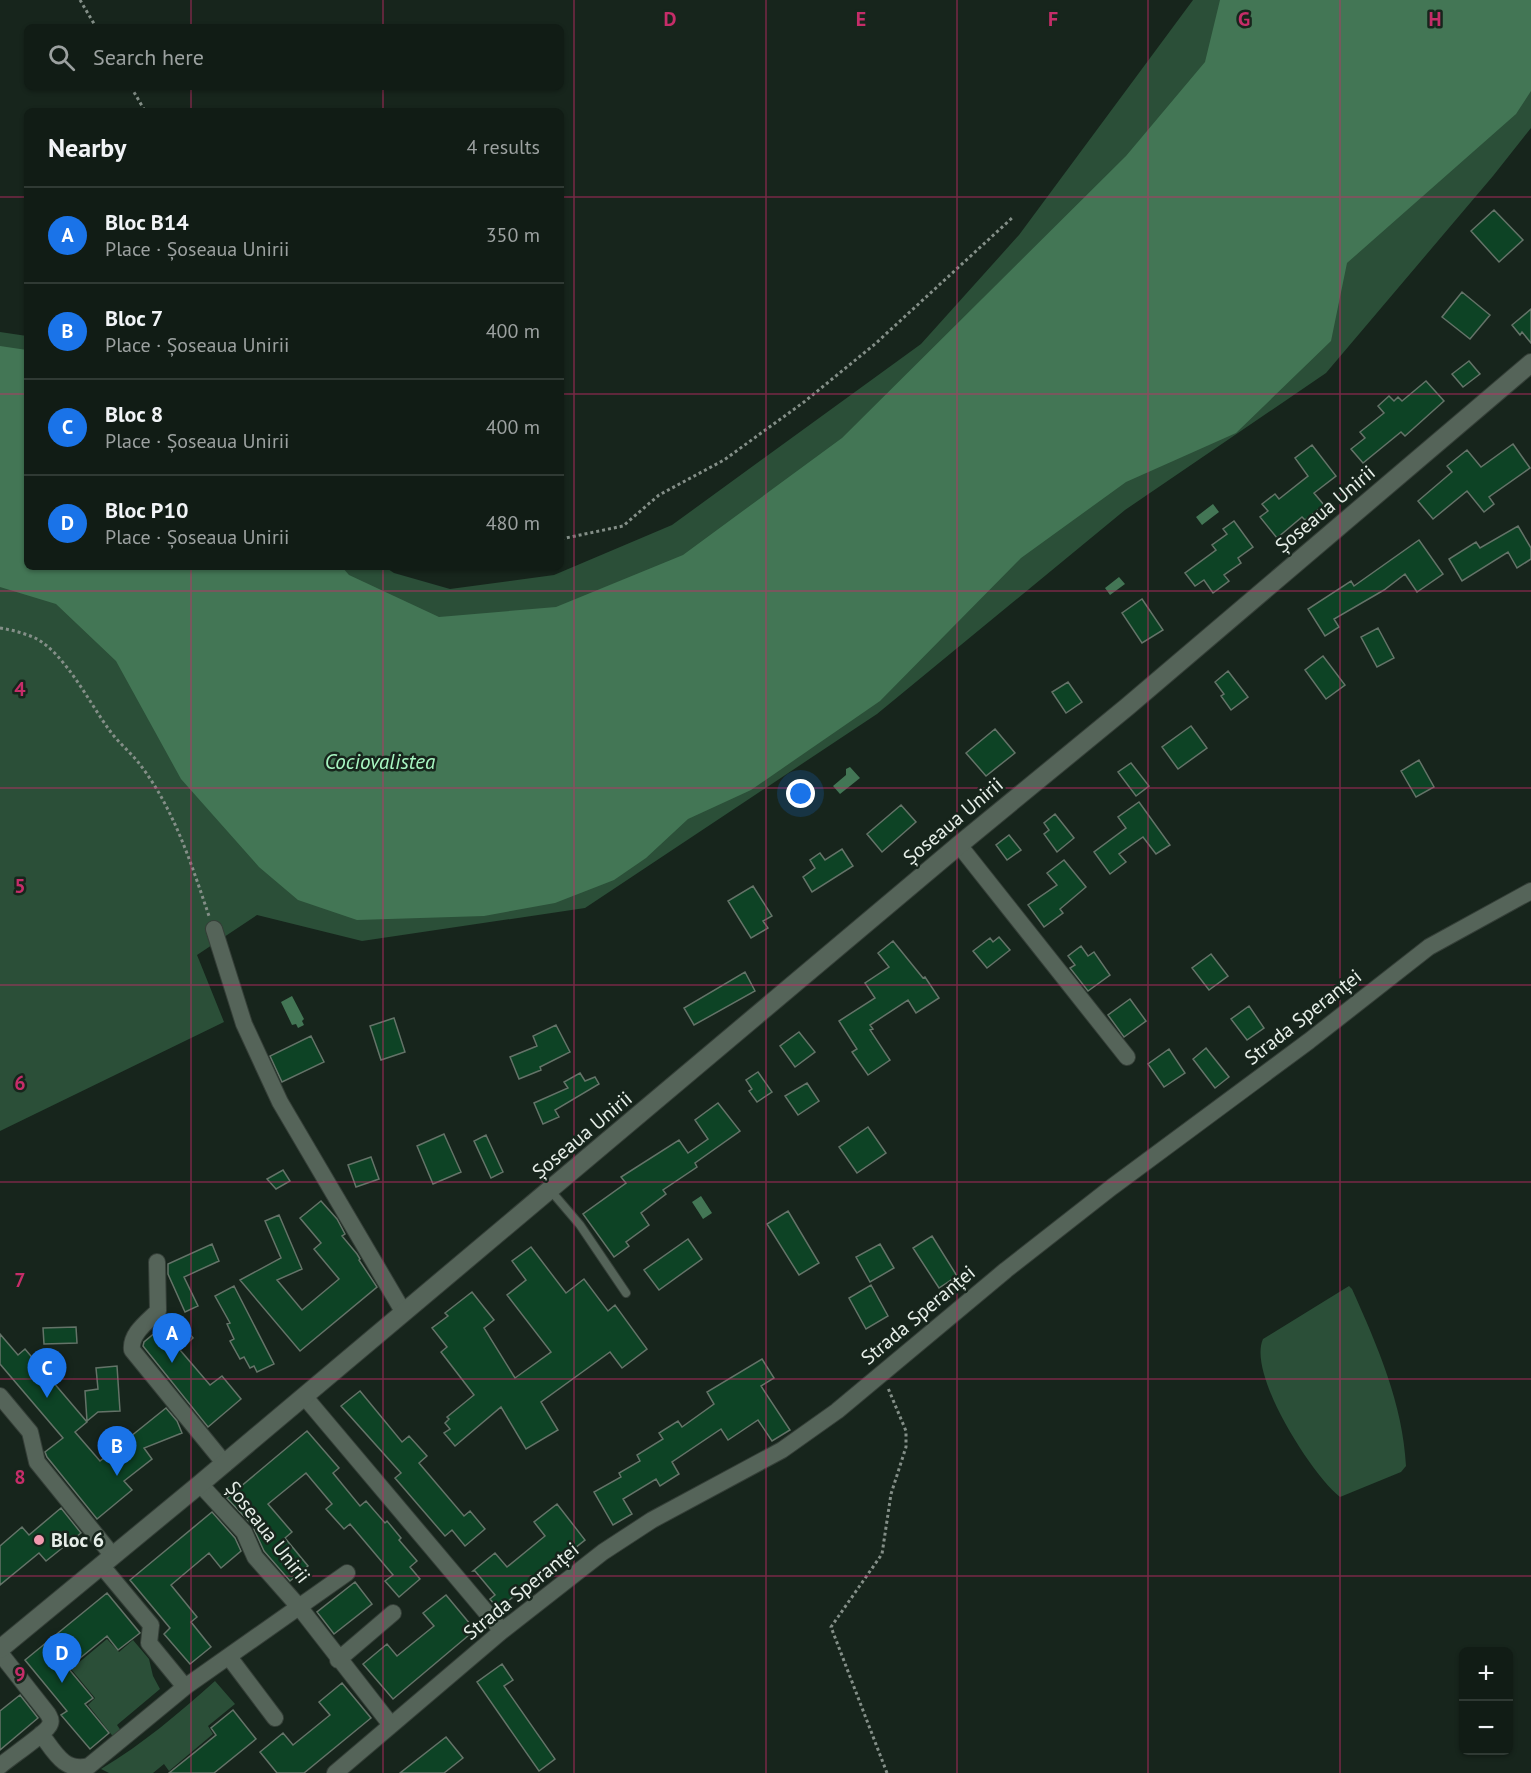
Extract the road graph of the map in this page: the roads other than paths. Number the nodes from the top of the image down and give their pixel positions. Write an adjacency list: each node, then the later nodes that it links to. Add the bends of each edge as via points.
1 (1531, 363): 2 (main road, Șoseaua Unirii)
2 (959, 845): 5 (street); 6 (main road, Șoseaua Unirii)
3 (1531, 891): 18 (street, Strada Speranței, via 1429,947 1310,1041 1112,1186 837,1411 782,1450 652,1520 603,1552)
4 (214, 929): 9 (street, via 244,1024 280,1102)
5 (1127, 1057)
6 (550, 1191): 8 (lane, via 580,1225); 9 (main road, Șoseaua Unirii)
7 (157, 1262): 12 (street, Șoseaua Unirii, via 158,1311 135,1336 132,1350)
8 (626, 1293)
9 (404, 1313): 11 (main road, Șoseaua Unirii)
10 (0, 1396): 14 (street, via 30,1432 37,1462)
11 (304, 1396): 12 (main road, Șoseaua Unirii); 18 (street)
12 (225, 1464): 13 (main road, Șoseaua Unirii)
13 (200, 1484): 14 (main road, Șoseaua Unirii); 16 (street, Șoseaua Unirii, via 244,1532 255,1557)
14 (107, 1561): 19 (main road, Șoseaua Unirii); 22 (street, via 151,1625 149,1643)
15 (347, 1573): 16 (street, Șoseaua Unirii)
16 (300, 1608): 20 (street, Șoseaua Unirii); 21 (street, Șoseaua Unirii)
17 (393, 1613): 21 (street)
18 (502, 1631): 24 (street, Strada Speranței)
19 (0, 1651): 25 (street, via 51,1720)
20 (229, 1657): 22 (street, Șoseaua Unirii); 23 (street)
21 (338, 1660): 24 (street, Șoseaua Unirii)
22 (186, 1687): 25 (street, Șoseaua Unirii, via 96,1761 79,1769 61,1760)
23 (275, 1718)
24 (391, 1725): 27 (street, Strada Speranței)
25 (40, 1734): 26 (street)
26 (0, 1766)
27 (335, 1773)

